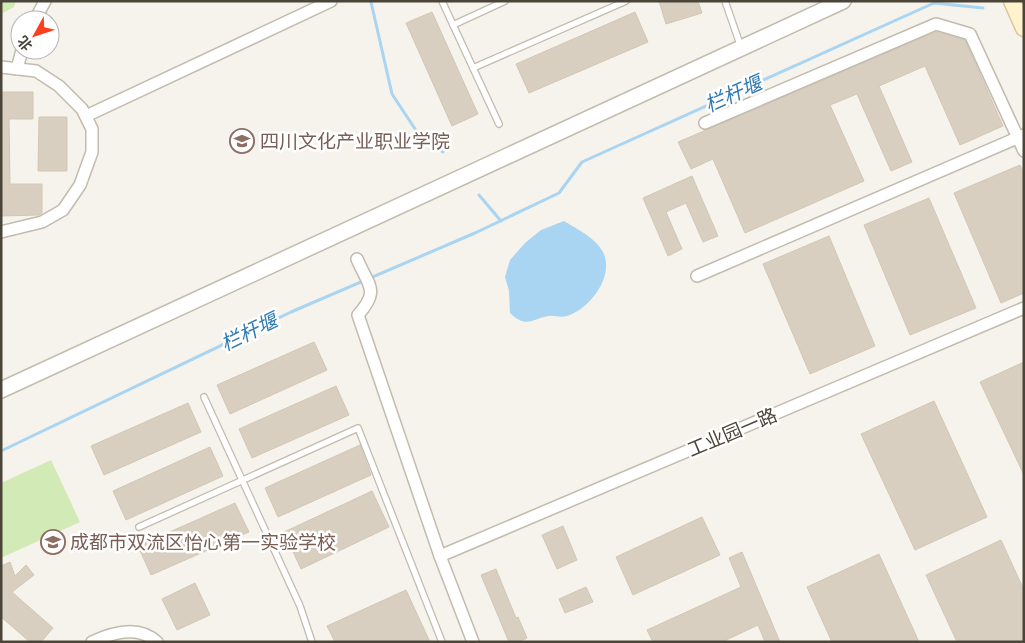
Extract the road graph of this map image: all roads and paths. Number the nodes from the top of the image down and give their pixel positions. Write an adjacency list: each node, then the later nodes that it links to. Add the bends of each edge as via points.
1 (331, 1): 15 (street)
2 (442, 1): 8 (lane)
3 (505, 1): 8 (lane)
4 (626, 1): 13 (lane)
5 (725, 1): 10 (lane)
6 (843, 1): 10 (street)
7 (1012, 1): 9 (main road)
8 (453, 25): 13 (lane)
9 (1024, 28)
10 (741, 47): 24 (street)
11 (19, 60): 14 (street)
12 (1, 67): 14 (street)
13 (473, 68): 17 (lane)
14 (17, 69): 15 (street, via 36,70 59,86)
15 (86, 116): 20 (street, via 92,129 92,152 80,185 63,210 42,222)
16 (705, 123): 18 (street, via 936,24 970,34)
17 (499, 124)
18 (1021, 137): 19 (street); 22 (street)
19 (1024, 151)
20 (1, 232)
21 (357, 260): 28 (street, via 371,290 371,300 358,315)
22 (698, 276)
23 (1024, 308): 28 (street, 工业园一路)
24 (1, 390)
25 (204, 398): 26 (lane)
26 (241, 481): 27 (lane); 31 (lane, via 300,606); 32 (lane, via 358,428)
27 (140, 527)
28 (440, 556): 33 (street)
29 (92, 642): 30 (street, via 135,630)
30 (157, 642)
31 (312, 642)
32 (442, 642)
33 (473, 642)

